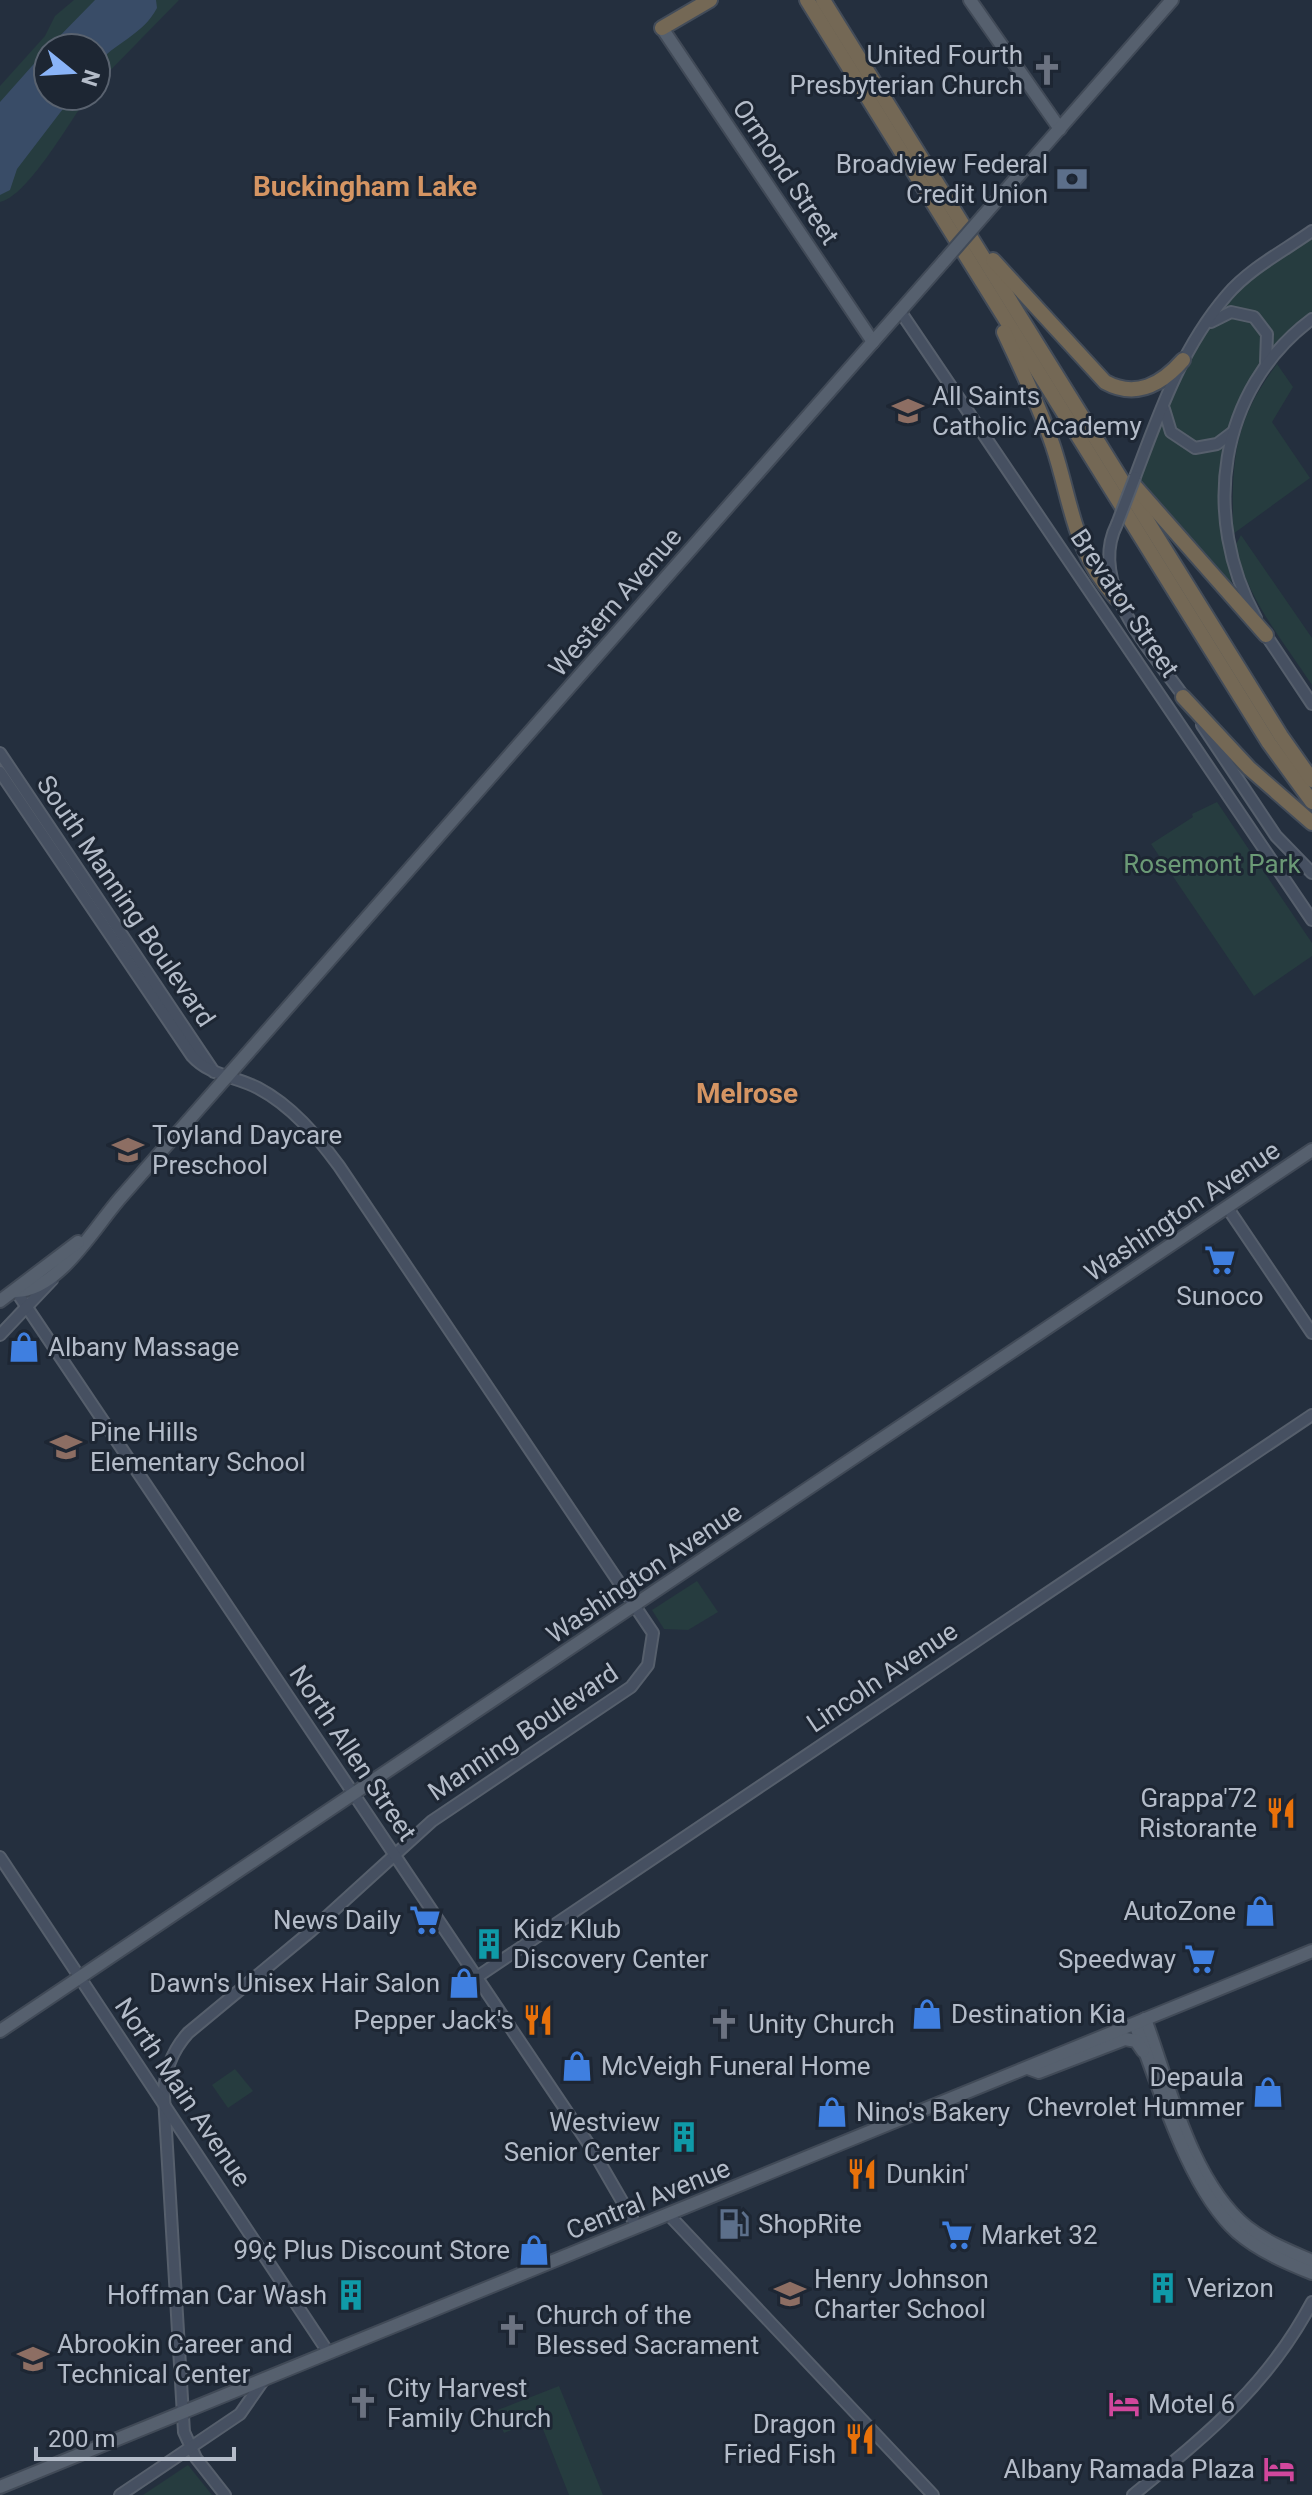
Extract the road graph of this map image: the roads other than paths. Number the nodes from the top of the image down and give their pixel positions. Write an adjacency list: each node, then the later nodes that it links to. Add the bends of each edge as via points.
1 (700, 0): 9 (highway)
2 (710, 0): 9 (highway)
3 (796, 0): 10 (highway)
4 (807, 0): 10 (highway)
5 (823, 0): 10 (highway)
6 (831, 0): 10 (highway)
7 (970, 0): 11 (main road)
8 (1172, 0): 11 (main road, Western Avenue)
9 (662, 28): 18 (main road, Ormond Street)
10 (855, 65): 12 (highway); 14 (highway)
11 (1060, 129): 15 (main road, Western Avenue, bridge)
12 (947, 199): 19 (highway, via 991,258 1105,382 1128,390 1144,388 1161,381); 21 (highway)
13 (1312, 231): 17 (street, via 1248,275)
14 (966, 257): 24 (highway, via 1051,439 1068,509 1085,551); 31 (highway, via 1269,743)
15 (900, 311): 18 (main road, Western Avenue); 34 (street, Brevator Street)
16 (1312, 319): 20 (street)
17 (1204, 327): 19 (street); 20 (street, via 1231,312 1254,317 1267,334)
18 (873, 342): 35 (main road, Western Avenue)
19 (1183, 360): 22 (street)
20 (1266, 364): 23 (street)
21 (1060, 381): 25 (highway, via 1130,481); 30 (highway)
22 (1167, 396): 23 (street, via 1165,419 1175,437 1203,448); 24 (street, bridge, via 1108,556)
23 (1233, 432): 25 (street, via 1224,467 1224,523 1241,589)
24 (1116, 598): 26 (street)
25 (1266, 635): 27 (street)
26 (1183, 697): 32 (highway, via 1249,768); 33 (street, via 1276,836)
27 (1312, 704)
28 (0, 753): 35 (street, South Manning Boulevard)
29 (0, 772): 35 (street, South Manning Boulevard, via 188,1051)
30 (1312, 780)
31 (1312, 802)
32 (1312, 823)
33 (1310, 872)
34 (1311, 916)
35 (221, 1075): 38 (main road, Western Avenue); 48 (street, Manning Boulevard, via 277,1100 327,1149)
36 (1312, 1150): 37 (main road, Washington Avenue)
37 (1227, 1207): 45 (street); 48 (main road, Washington Avenue)
38 (90, 1232): 39 (main road, Western Avenue); 40 (main road, Western Avenue)
39 (59, 1257): 41 (street, Western Avenue); 42 (main road)
40 (59, 1273): 41 (main road); 44 (street, Western Avenue)
41 (35, 1287): 42 (main road); 44 (street, Western Avenue)
42 (16, 1291): 43 (main road); 44 (street, North Allen Street)
43 (0, 1301)
44 (27, 1306): 46 (street, Western Avenue); 49 (street, North Allen Street)
45 (1312, 1333)
46 (0, 1335)
47 (1312, 1415): 53 (street, Lincoln Avenue)
48 (636, 1605): 49 (main road, Washington Avenue); 50 (street, Manning Boulevard, via 653,1636 651,1657 640,1679)
49 (354, 1794): 50 (street, North Allen Street); 54 (main road, Washington Avenue)
50 (393, 1853): 53 (street, North Allen Street); 60 (street, Manning Boulevard, via 311,1931 184,2038 167,2071)
51 (0, 1857): 54 (street, North Main Avenue)
52 (1312, 1951): 55 (main road, Central Avenue)
53 (477, 1977): 63 (street, North Allen Street, via 592,2149)
54 (81, 1979): 57 (main road, Washington Avenue); 60 (street, North Main Avenue)
55 (1190, 2001): 56 (main road, Central Avenue); 61 (main road, via 1161,2017 1154,2032)
56 (1140, 2022): 58 (main road); 59 (main road, Central Avenue); 61 (main road)
57 (0, 2031)
58 (1149, 2060): 59 (main road, via 1136,2041 1125,2039 1039,2072); 65 (main road, via 1217,2210 1263,2251)
59 (1028, 2068): 62 (main road, Central Avenue)
60 (165, 2103): 67 (street, North Main Avenue); 69 (street, Manning Boulevard)
61 (1180, 2114): 64 (main road, via 1210,2184 1232,2213 1264,2238)
62 (669, 2215): 63 (main road, Central Avenue); 74 (street)
63 (637, 2227): 67 (main road, Central Avenue)
64 (1312, 2261)
65 (1312, 2273)
66 (1312, 2302): 75 (street, via 1248,2396)
67 (328, 2352): 68 (main road, Central Avenue)
68 (265, 2378): 69 (main road, Central Avenue); 70 (street, via 244,2410)
69 (183, 2413): 70 (street, Manning Boulevard); 71 (main road, Central Avenue)
70 (189, 2447): 72 (street); 73 (street)
71 (0, 2487)
72 (120, 2495)
73 (225, 2495)
74 (933, 2495)
75 (1133, 2495)

